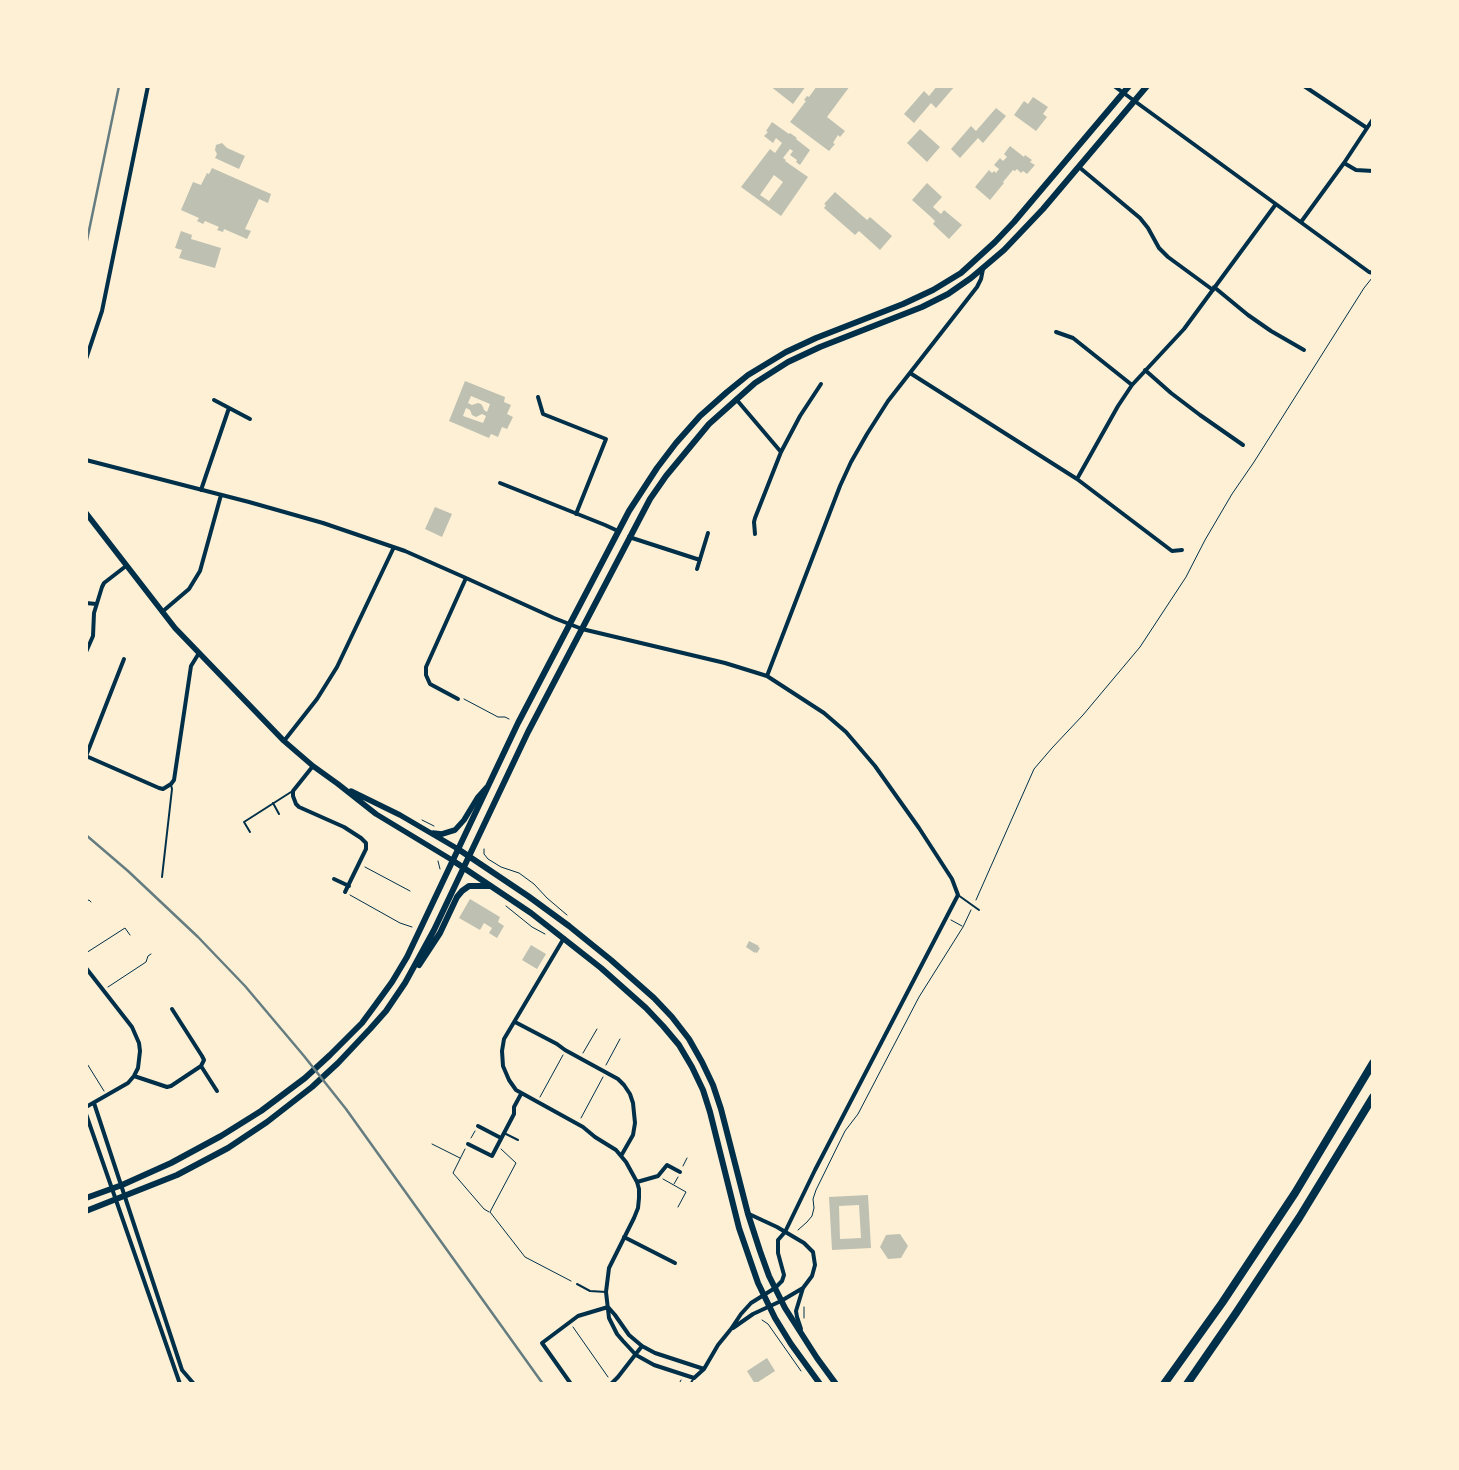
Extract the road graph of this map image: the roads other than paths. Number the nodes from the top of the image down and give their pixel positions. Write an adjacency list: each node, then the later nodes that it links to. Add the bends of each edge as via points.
1 (148, 86): 20 (street, via 102,312)
2 (1114, 86): 6 (street)
3 (1130, 86): 6 (main road)
4 (1147, 86): 7 (main road)
5 (1304, 86): 9 (street)
6 (1123, 93): 7 (street); 39 (main road, via 1014,222 961,273 933,290 786,352 727,392 676,443 644,487)
7 (1135, 102): 11 (main road); 13 (street)
8 (1373, 119): 9 (street)
9 (1367, 128): 10 (street)
10 (1344, 163): 12 (street, via 1356,170); 14 (street)
11 (1079, 167): 15 (main road, via 1023,231); 17 (street, via 1146,224 1164,253)
12 (1373, 171)
13 (1276, 204): 14 (street); 17 (street)
14 (1301, 222): 16 (street)
15 (983, 268): 22 (street, via 977,288); 26 (main road, via 937,300 788,362)
16 (1373, 273)
17 (1214, 288): 19 (street, via 1271,331); 21 (street, via 1184,329)
18 (1056, 332): 24 (street, via 1073,338)
19 (1304, 350)
20 (86, 359)
21 (1145, 370): 24 (street); 30 (street, via 1200,416)
22 (910, 372): 33 (street); 57 (street, via 888,401 847,470)
23 (821, 384): 31 (street)
24 (1132, 385): 33 (street)
25 (538, 397): 38 (street, via 543,414 606,439)
26 (736, 399): 31 (street); 42 (main road, via 709,424 666,476)
27 (214, 400): 28 (street)
28 (229, 408): 29 (street); 35 (street)
29 (250, 419)
30 (1243, 445)
31 (781, 452): 41 (street, via 755,518)
32 (86, 460): 35 (street)
33 (1077, 479): 44 (street, via 1172,551)
34 (500, 483): 38 (street)
35 (201, 490): 36 (street)
36 (220, 494): 43 (street); 51 (street, via 200,571 189,589)
37 (86, 513): 46 (main road)
38 (576, 514): 39 (street)
39 (618, 532): 52 (main road)
40 (708, 534): 45 (street)
41 (755, 534)
42 (629, 537): 45 (street); 53 (main road)
43 (394, 547): 48 (street); 59 (street, via 337,667)
44 (1182, 550)
45 (700, 560): 47 (street)
46 (126, 566): 50 (street, via 104,583); 51 (main road)
47 (697, 569)
48 (466, 578): 52 (street); 58 (street, via 426,667 430,684)
49 (86, 603): 50 (street)
50 (96, 604): 54 (street, via 93,636)
51 (162, 612): 55 (main road)
52 (569, 624): 53 (street); 64 (main road)
53 (582, 628): 57 (street); 71 (main road)
54 (86, 652)
55 (198, 653): 59 (main road); 62 (street, via 191,666 175,776)
56 (124, 659): 60 (street)
57 (767, 676): 79 (street, via 824,713 856,742 924,836 952,879)
58 (458, 699)
59 (284, 741): 61 (main road)
60 (86, 756): 62 (street, via 161,788)
61 (313, 766): 63 (main road); 65 (street)
62 (171, 784): 74 (lane)
63 (338, 784): 68 (main road); 72 (main road, via 376,814)
64 (488, 787): 68 (main road, via 455,830 442,834); 70 (main road)
65 (293, 791): 66 (lane); 76 (street, via 292,796 299,807 344,827 366,843)
66 (273, 803): 67 (lane); 69 (lane, via 244,822)
67 (279, 814)
68 (428, 831): 70 (main road)
69 (250, 832)
70 (458, 849): 71 (main road); 72 (main road)
71 (469, 856): 73 (main road); 109 (main road, via 570,926 631,976 672,1017 689,1039 713,1085)
72 (452, 860): 73 (main road); 103 (main road, via 392,982 362,1023 341,1044 305,1078 261,1111 190,1153)
73 (463, 867): 77 (main road); 83 (main road)
74 (162, 877)
75 (334, 879): 76 (street)
76 (349, 886): 78 (street)
77 (492, 886): 81 (main road); 83 (main road, via 469,886 456,897 440,933)
78 (346, 892)
79 (958, 895): 80 (lane); 110 (street)
80 (978, 910)
81 (564, 938): 85 (street); 119 (main road, via 646,1008 679,1045 692,1067 710,1112 747,1256)
82 (86, 968): 88 (street, via 136,1035 140,1059)
83 (405, 984): 105 (main road, via 354,1047 312,1087 228,1148)
84 (172, 1009): 87 (street, via 202,1056)
85 (515, 1022): 90 (street, via 504,1039 502,1059 509,1080); 100 (street, via 624,1084 633,1103 635,1123 633,1135)
86 (1373, 1064): 137 (highway, via 1295,1193)
87 (201, 1066): 88 (street, via 167,1087); 89 (street)
88 (134, 1076): 92 (street)
89 (217, 1091)
90 (521, 1094): 96 (street); 100 (street, via 578,1124)
91 (1373, 1097): 129 (highway, via 1299,1218)
92 (94, 1103): 93 (street); 103 (street)
93 (86, 1107)
94 (86, 1114): 104 (street)
95 (478, 1126): 97 (street)
96 (504, 1133): 97 (street); 98 (lane)
97 (501, 1138): 99 (street, via 492,1156)
98 (518, 1140)
99 (468, 1144)
100 (621, 1156): 102 (street)
101 (680, 1172): 102 (street, via 667,1165 658,1176)
102 (637, 1182): 111 (street, via 638,1208)
103 (122, 1185): 104 (main road); 105 (street)
104 (112, 1188): 106 (main road); 107 (street)
105 (126, 1197): 107 (main road); 113 (street)
106 (86, 1198)
107 (116, 1200): 108 (main road); 114 (street)
108 (86, 1211)
109 (748, 1214): 110 (street); 116 (main road)
110 (785, 1232): 116 (street, via 777,1246 783,1279); 117 (street, via 808,1245 814,1256 814,1269)
111 (624, 1237): 112 (street); 118 (street, via 609,1268)
112 (675, 1263)
113 (151, 1279): 114 (street); 132 (street, via 182,1370)
114 (144, 1281): 131 (street)
115 (577, 1284): 118 (lane, via 590,1291)
116 (775, 1288): 119 (street); 120 (main road)
117 (803, 1288): 120 (street); 124 (street, via 797,1317)
118 (606, 1292): 122 (street)
119 (764, 1296): 121 (main road); 123 (street, via 752,1303)
120 (781, 1301): 121 (street); 124 (main road)
121 (769, 1306): 123 (street); 135 (main road)
122 (608, 1307): 125 (street, via 629,1335); 126 (street, via 609,1318 617,1334); 133 (street, via 578,1316 542,1343)
123 (731, 1329): 127 (street)
124 (805, 1340): 136 (main road)
125 (642, 1346): 126 (street); 127 (street)
126 (636, 1354): 128 (street, via 654,1365); 130 (street)
127 (704, 1369): 128 (street)
128 (694, 1378): 134 (lane)
129 (1189, 1382)
130 (612, 1383)
131 (180, 1384)
132 (194, 1384)
133 (571, 1384)
134 (690, 1384)
135 (820, 1384)
136 (836, 1384)
137 (1164, 1384)

